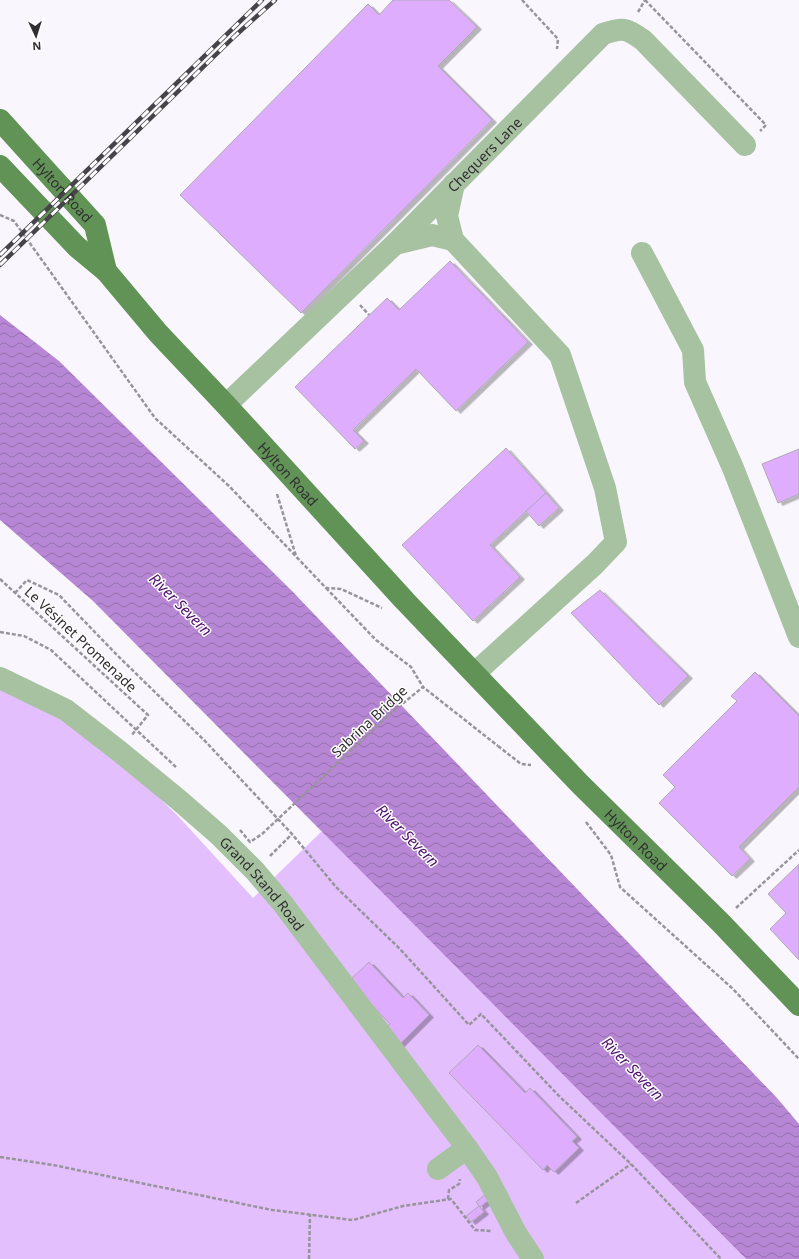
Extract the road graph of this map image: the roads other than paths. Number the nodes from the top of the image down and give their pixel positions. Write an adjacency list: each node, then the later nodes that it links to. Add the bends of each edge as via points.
1 (0, 120): 8 (main road, Hylton Road, via 95,225)
2 (745, 145): 4 (lane, Chequers Lane, via 643,40 629,30 618,29 603,34)
3 (0, 166): 8 (main road, Hylton Road, via 77,247)
4 (457, 181): 5 (lane, via 448,216); 6 (lane, Chequers Lane)
5 (453, 240): 6 (lane, via 432,235); 11 (lane, via 560,355 605,488 616,542 596,564)
6 (395, 244): 9 (lane, Chequers Lane)
7 (642, 253): 10 (lane, via 693,350 695,382 733,468)
8 (106, 270): 9 (main road, Hylton Road, via 158,333)
9 (226, 405): 11 (main road, Hylton Road, via 405,601)
10 (799, 637)
11 (475, 673): 13 (main road, Hylton Road, via 580,784)
12 (0, 678): 14 (lane, Grand Stand Road, via 66,710 78,719 180,801 255,871 283,904)
13 (799, 1005)
14 (467, 1148): 15 (lane); 16 (lane, Grand Stand Road, via 487,1177 516,1233)
15 (438, 1168)
16 (533, 1259)

